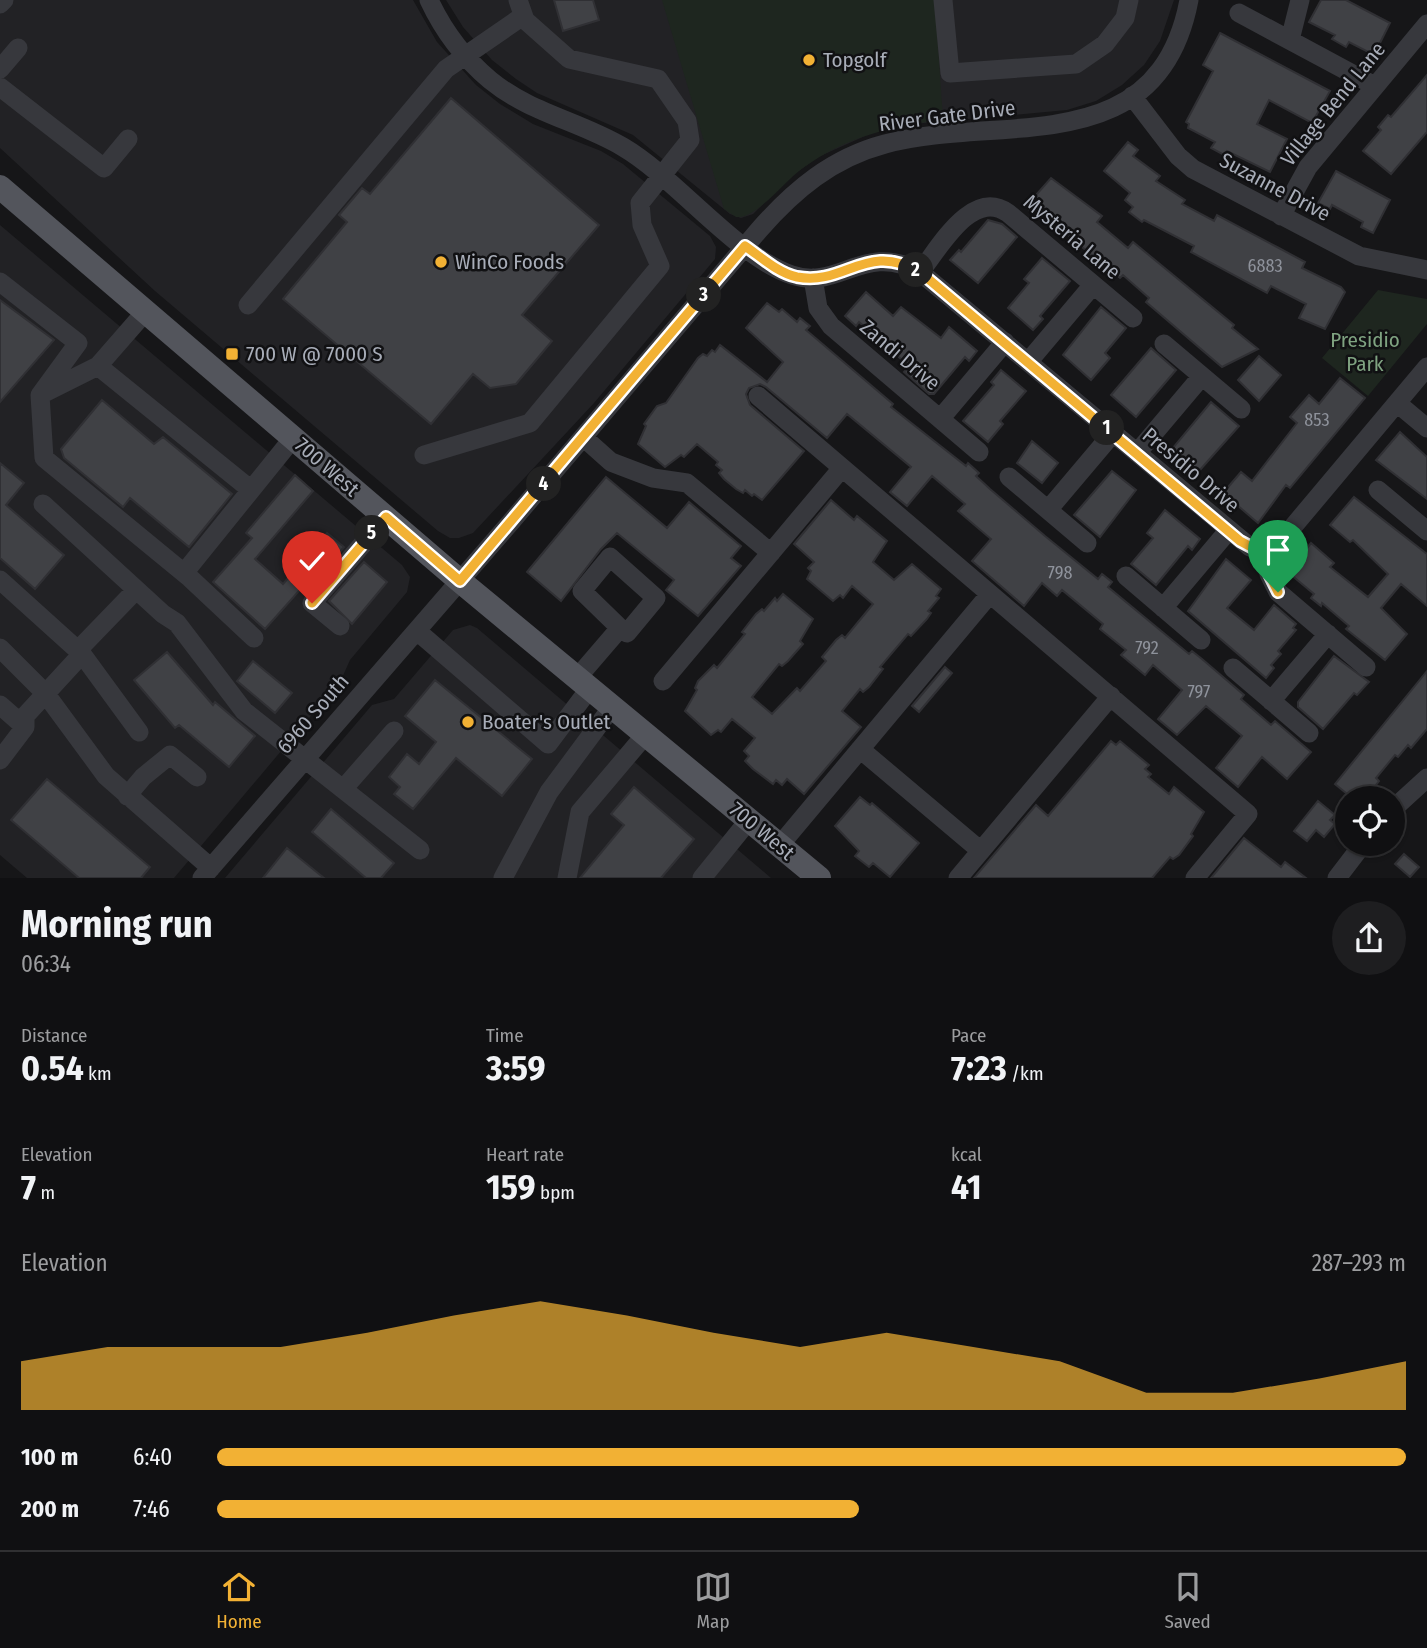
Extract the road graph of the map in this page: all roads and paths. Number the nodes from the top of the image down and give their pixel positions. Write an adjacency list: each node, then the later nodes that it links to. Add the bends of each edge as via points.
1 (4, 0): 7 (street)
2 (429, 0): 13 (street)
3 (943, 0): 4 (street, via 950,73 1076,64 1105,44 1125,18)
4 (1129, 0)
5 (1189, 0): 17 (street, River Gate Drive, via 1173,47)
6 (1300, 0): 11 (street)
7 (0, 5)
8 (521, 8): 13 (street); 19 (street, via 569,59 658,79 687,121 690,140)
9 (1239, 13): 11 (street)
10 (1427, 24): 16 (street, Village Bend Lane)
11 (1290, 40): 16 (street)
12 (18, 48): 14 (street)
13 (465, 55): 19 (street, via 515,98 610,140); 28 (street, via 446,69)
14 (0, 69)
15 (0, 86): 18 (street, via 104,168)
16 (1374, 86): 21 (street, Village Bend Lane, via 1308,167)
17 (1132, 96): 21 (street, Suzanne Drive, via 1187,165); 22 (street, River Gate Drive, via 1104,113 1070,123 911,139 867,150 803,185)
18 (128, 139)
19 (662, 176): 22 (street); 48 (street, via 640,203 642,225 660,266 530,423)
20 (0, 187): 29 (main road, 700 West)
21 (1281, 216): 23 (street, Suzanne Drive, via 1359,256)
22 (745, 246): 25 (street, via 786,273); 44 (street, River Gate Drive)
23 (1427, 270)
24 (920, 272): 25 (street, Presidio Drive, via 878,260); 27 (street, Mysteria Lane, via 969,214 992,205 1008,213); 31 (street, Presidio Drive)
25 (813, 278): 41 (street, Zandi Drive, via 816,302 825,320)
26 (0, 282): 37 (street, via 78,343)
27 (1093, 285): 30 (street, Mysteria Lane); 33 (street)
28 (248, 305)
29 (146, 311): 34 (street); 45 (main road, 700 West)
30 (1133, 318)
31 (1005, 342): 33 (street, Presidio Drive); 41 (street)
32 (1164, 344): 36 (street)
33 (1028, 362): 43 (street, Presidio Drive)
34 (98, 366): 37 (street); 51 (street)
35 (1427, 367): 39 (street)
36 (1202, 376): 40 (street); 47 (street)
37 (40, 395): 61 (street, via 44,458)
38 (758, 396): 49 (street)
39 (1397, 403): 42 (street); 59 (street, via 1281,541)
40 (1241, 409)
41 (940, 419): 46 (street, Zandi Drive)
42 (1427, 428)
43 (1113, 433): 47 (street, Presidio Drive); 54 (street)
44 (583, 437): 60 (street, via 611,462 653,478 687,483); 64 (street, River Gate Drive)
45 (293, 438): 51 (street); 55 (main road, 700 West)
46 (979, 452)
47 (1137, 453): 57 (street, Presidio Drive)
48 (424, 455)
49 (842, 468): 60 (street); 66 (street)
50 (1009, 477): 54 (street)
51 (250, 489): 61 (street)
52 (1378, 490): 56 (street)
53 (43, 505): 65 (street)
54 (1048, 510): 58 (street)
55 (386, 517): 64 (main road, 700 West); 68 (street, via 312,603)
56 (1425, 525)
57 (1228, 531): 59 (street, Presidio Drive, via 1245,544); 67 (street)
58 (1087, 543)
59 (1266, 549): 71 (street, via 1274,586)
60 (771, 553): 78 (street)
61 (184, 573): 72 (street)
62 (1126, 576): 67 (street)
63 (0, 580): 75 (street)
64 (460, 581): 70 (street, 6960 South); 79 (main road, 700 West)
65 (136, 590): 75 (street); 91 (street, via 177,623 244,711)
66 (990, 594): 81 (street); 90 (street)
67 (1163, 608): 73 (street)
68 (340, 626)
69 (621, 628): 79 (street)
70 (417, 631): 79 (street, via 548,744); 91 (street, 6960 South)
71 (1328, 634): 76 (street); 82 (street)
72 (254, 638)
73 (1201, 640)
74 (0, 648): 80 (street)
75 (80, 652): 80 (street); 87 (street)
76 (1366, 667)
77 (1233, 668): 82 (street)
78 (663, 681)
79 (584, 683): 84 (main road, 700 West)
80 (45, 693): 85 (street, via 25,716); 96 (street, via 86,753)
81 (1111, 696): 101 (street); 109 (street, via 1248,814)
82 (1271, 701): 88 (street)
83 (0, 705): 85 (street)
84 (612, 706): 89 (main road, 700 West); 104 (street, via 549,792)
85 (25, 727): 92 (street)
86 (394, 731): 95 (street)
87 (139, 732)
88 (1310, 733)
89 (646, 734): 98 (main road, 700 West); 105 (street, via 580,812)
90 (860, 749): 99 (street); 101 (street)
91 (305, 757): 95 (street); 103 (street, 6960 South)
92 (0, 760)
93 (197, 777): 96 (street, via 170,755)
94 (1427, 778): 97 (street)
95 (344, 788): 100 (street)
96 (127, 796): 103 (street)
97 (1405, 798)
98 (749, 820): 99 (main road, 700 West); 106 (street)
99 (780, 845): 107 (main road, 700 West)
100 (420, 850)
101 (981, 851): 108 (street)
102 (1354, 856): 110 (street)
103 (206, 873)
104 (503, 878)
105 (567, 878)
106 (702, 878)
107 (818, 878)
108 (958, 878)
109 (1195, 878)
110 (1337, 878)

